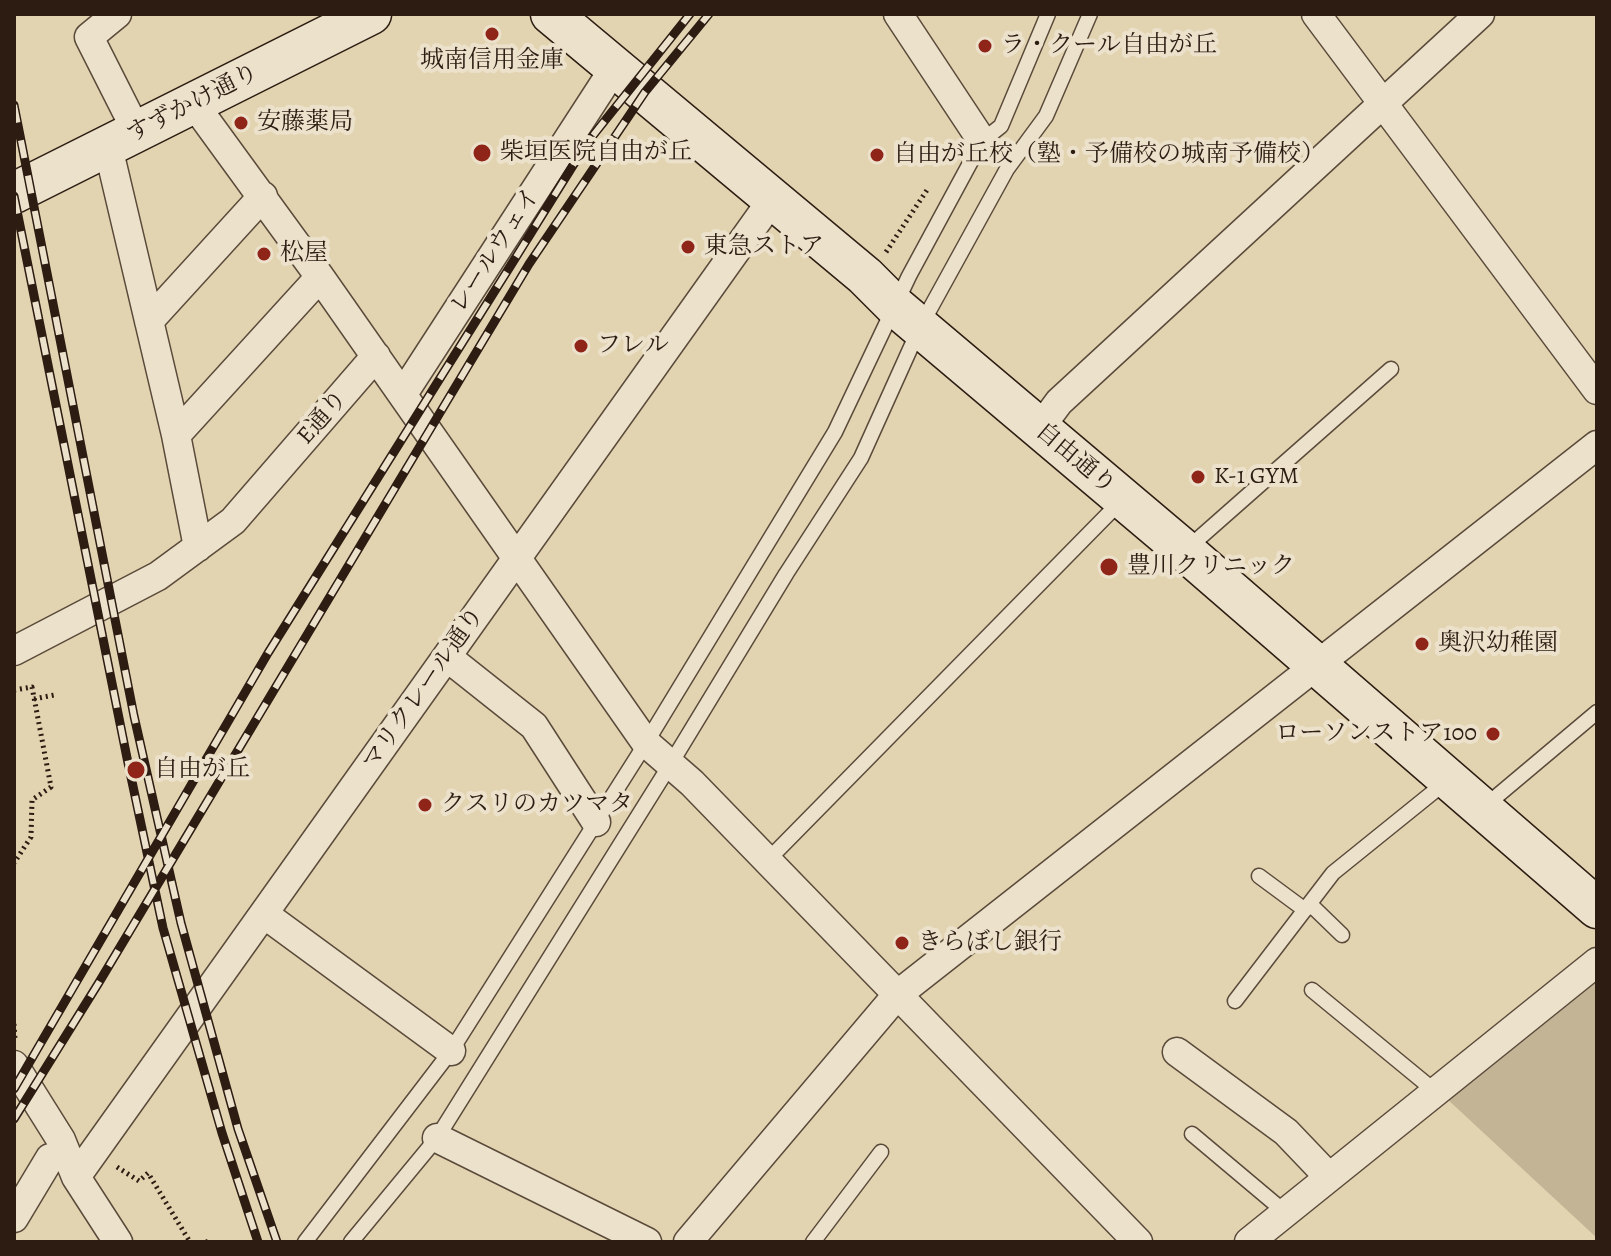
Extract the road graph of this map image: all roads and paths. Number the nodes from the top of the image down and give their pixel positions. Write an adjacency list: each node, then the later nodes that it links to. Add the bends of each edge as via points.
1 (117, 14): 12 (street, via 89,37)
2 (371, 14): 10 (main road, すずかけ通り)
3 (551, 14): 9 (main road, 自由通り)
4 (898, 14): 13 (street)
5 (1048, 14): 13 (lane, via 1001,126)
6 (1090, 14): 18 (lane, via 1046,116)
7 (1316, 14): 11 (street)
8 (1480, 14): 11 (street)
9 (615, 67): 16 (main road, 自由通り); 23 (street, レールウェイ)
10 (194, 104): 12 (main road, すずかけ通り); 15 (street)
11 (1382, 105): 22 (street); 24 (street, via 1059,402)
12 (122, 140): 14 (main road, すずかけ通り); 19 (street)
13 (982, 141): 18 (lane, via 909,276)
14 (14, 193)
15 (263, 196): 17 (street); 19 (street)
16 (772, 200): 18 (main road, 自由通り); 30 (street, マリクレール通り)
17 (320, 277): 20 (street); 25 (street)
18 (908, 317): 24 (main road, 自由通り); 38 (lane); 39 (lane, via 861,458)
19 (149, 321): 25 (street)
20 (376, 356): 23 (street); 28 (street, E通り, via 233,521)
21 (1391, 369): 29 (lane)
22 (1597, 390)
23 (403, 394): 30 (street)
24 (1039, 429): 27 (main road, 自由通り)
25 (176, 435): 28 (street)
26 (1597, 445): 33 (street)
27 (1123, 500): 29 (main road, 自由通り); 43 (lane)
28 (198, 547): 31 (street, E通り, via 158,576)
29 (1185, 551): 33 (main road, 自由通り)
30 (516, 559): 32 (street, マリクレール通り); 38 (street)
31 (14, 651)
32 (447, 657): 42 (street, via 534,726); 48 (street, マリクレール通り)
33 (1316, 665): 40 (main road, 自由通り); 52 (street)
34 (14, 690): 36 (path, via 32,687)
35 (54, 695): 36 (path)
36 (34, 699): 44 (path, via 51,787 32,800 31,837)
37 (1597, 712): 41 (lane)
38 (646, 743): 39 (street); 42 (lane)
39 (670, 765): 43 (street); 59 (lane)
40 (1450, 779): 41 (main road, 自由通り); 46 (lane, via 1333,873)
41 (1483, 808): 47 (main road, 自由通り)
42 (596, 822): 54 (lane)
43 (767, 861): 52 (street)
44 (14, 863)
45 (1259, 876): 46 (lane)
46 (1308, 907): 49 (lane); 53 (lane)
47 (1597, 908)
48 (264, 914): 54 (street); 61 (street, マリクレール通り)
49 (1342, 935)
50 (1597, 962): 57 (street)
51 (1312, 990): 57 (lane)
52 (897, 995): 67 (street); 74 (street)
53 (1235, 1001)
54 (451, 1051): 70 (lane)
55 (1177, 1052): 64 (street, via 1286,1132)
56 (14, 1065): 63 (street, via 61,1140)
57 (1436, 1092): 64 (street)
58 (1192, 1134): 65 (lane)
59 (437, 1138): 71 (lane); 72 (street)
60 (881, 1152): 73 (lane)
61 (94, 1153): 63 (street, マリクレール通り); 69 (path, via 139,1181 148,1173)
62 (50, 1158): 66 (street)
63 (76, 1177): 68 (street)
64 (1329, 1177): 65 (street)
65 (1286, 1213): 75 (street)
66 (14, 1218)
67 (697, 1239)
68 (118, 1242)
69 (190, 1242)
70 (305, 1242)
71 (351, 1242)
72 (647, 1242)
73 (813, 1242)
74 (1138, 1242)
75 (1249, 1242)

